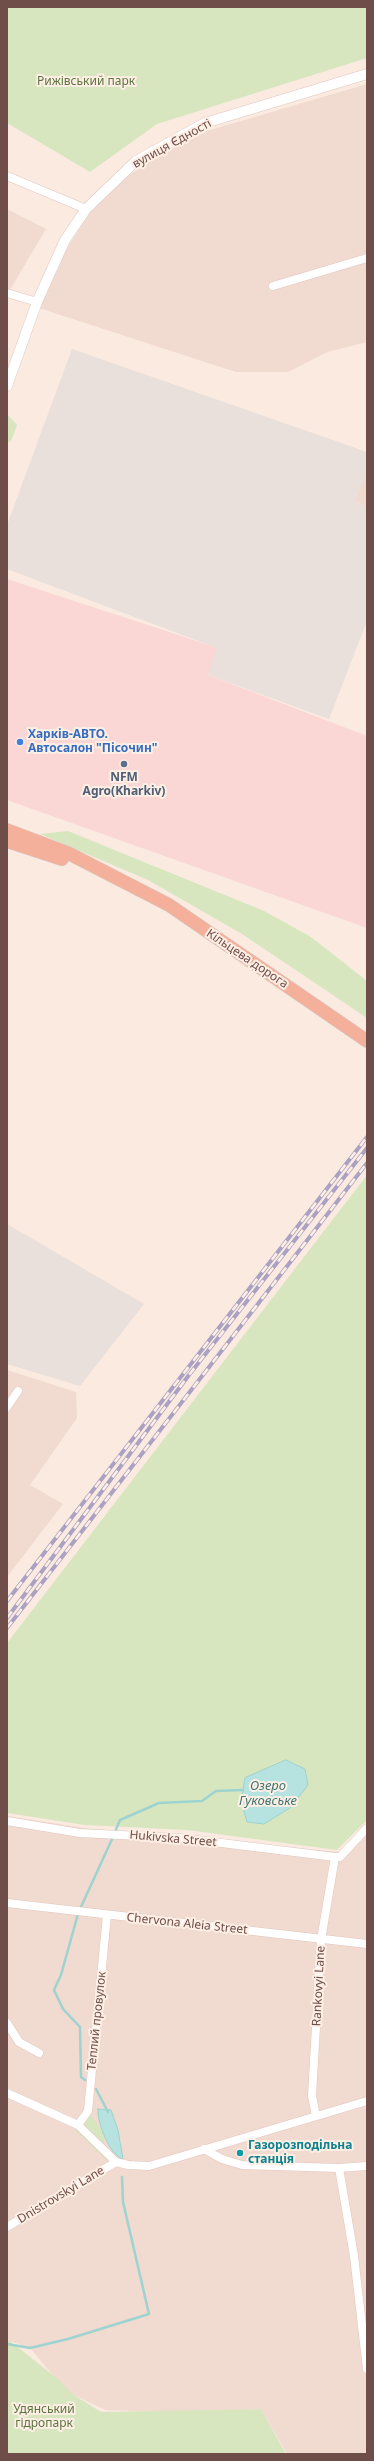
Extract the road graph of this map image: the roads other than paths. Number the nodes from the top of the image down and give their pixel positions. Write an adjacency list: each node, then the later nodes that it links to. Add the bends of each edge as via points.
1 (367, 74): 3 (street, вулиця Єдності, via 205,123 136,161)
2 (7, 176): 3 (street)
3 (86, 209): 7 (street, вулиця Єдності, via 65,240)
4 (367, 258): 5 (street)
5 (273, 286)
6 (7, 293): 7 (street)
7 (37, 302): 8 (street, вулиця Єдності)
8 (7, 386)
9 (7, 830): 11 (highway, Кільцева дорога, via 68,853)
10 (7, 840): 11 (highway, Кільцева дорога)
11 (124, 882): 12 (highway, Кільцева дорога, via 169,905)
12 (367, 1041)
13 (18, 1391): 14 (street)
14 (7, 1407)
15 (7, 1821): 17 (street, Hukivska Street, via 80,1833 181,1838)
16 (367, 1828): 17 (street)
17 (338, 1857): 20 (street, Rankovyi Lane)
18 (7, 1903): 19 (street, Chervona Aleia Street)
19 (107, 1915): 20 (street, Chervona Aleia Street); 27 (street, Теплий провулок, via 88,2111)
20 (321, 1940): 21 (street, Chervona Aleia Street); 26 (street, Rankovyi Lane, via 312,2096)
21 (367, 1944)
22 (7, 2023): 23 (street, via 19,2042)
23 (39, 2053)
24 (7, 2093): 27 (street)
25 (367, 2100): 26 (street)
26 (316, 2116): 28 (street)
27 (78, 2124): 29 (street)
28 (204, 2150): 29 (street, via 149,2166); 31 (street, via 222,2160 242,2165)
29 (116, 2162): 32 (street, Dnistrovskyi Lane)
30 (367, 2166): 31 (street)
31 (339, 2168): 33 (street, via 354,2256)
32 (7, 2227)
33 (367, 2369)

